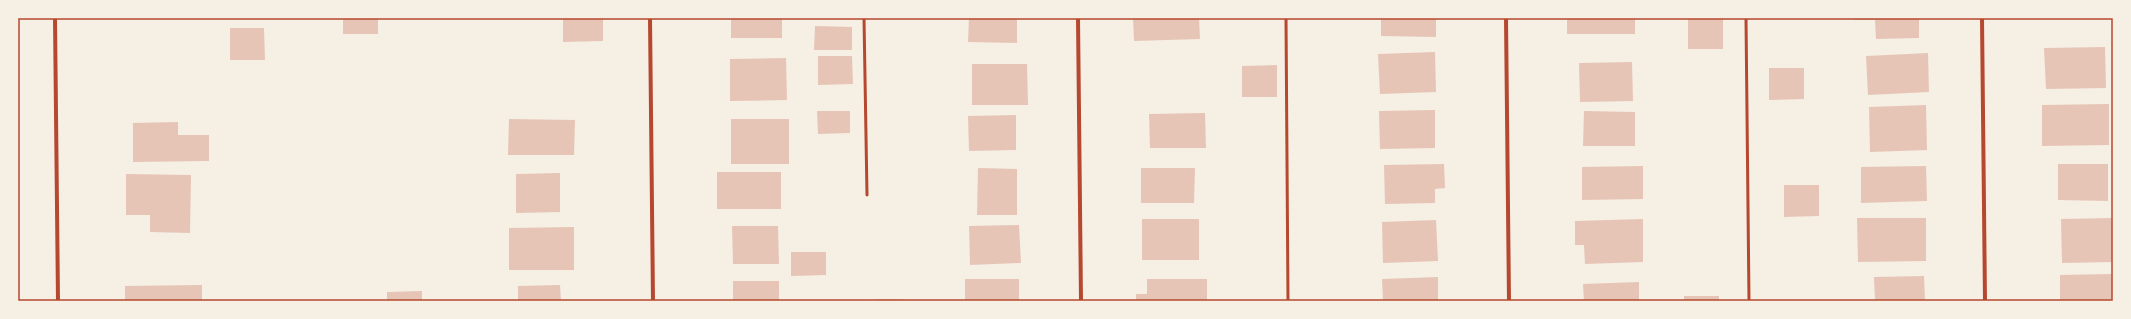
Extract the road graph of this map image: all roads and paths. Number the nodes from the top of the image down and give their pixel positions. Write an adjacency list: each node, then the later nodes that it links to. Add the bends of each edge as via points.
1 (55, 18): 10 (street)
2 (650, 18): 11 (street)
3 (864, 18): 9 (lane)
4 (1078, 18): 12 (street)
5 (1286, 18): 13 (lane)
6 (1506, 18): 14 (street)
7 (1746, 18): 15 (lane)
8 (1982, 18): 16 (street)
9 (866, 195)
10 (58, 301)
11 (653, 301)
12 (1081, 301)
13 (1288, 301)
14 (1509, 301)
15 (1748, 301)
16 (1985, 301)

